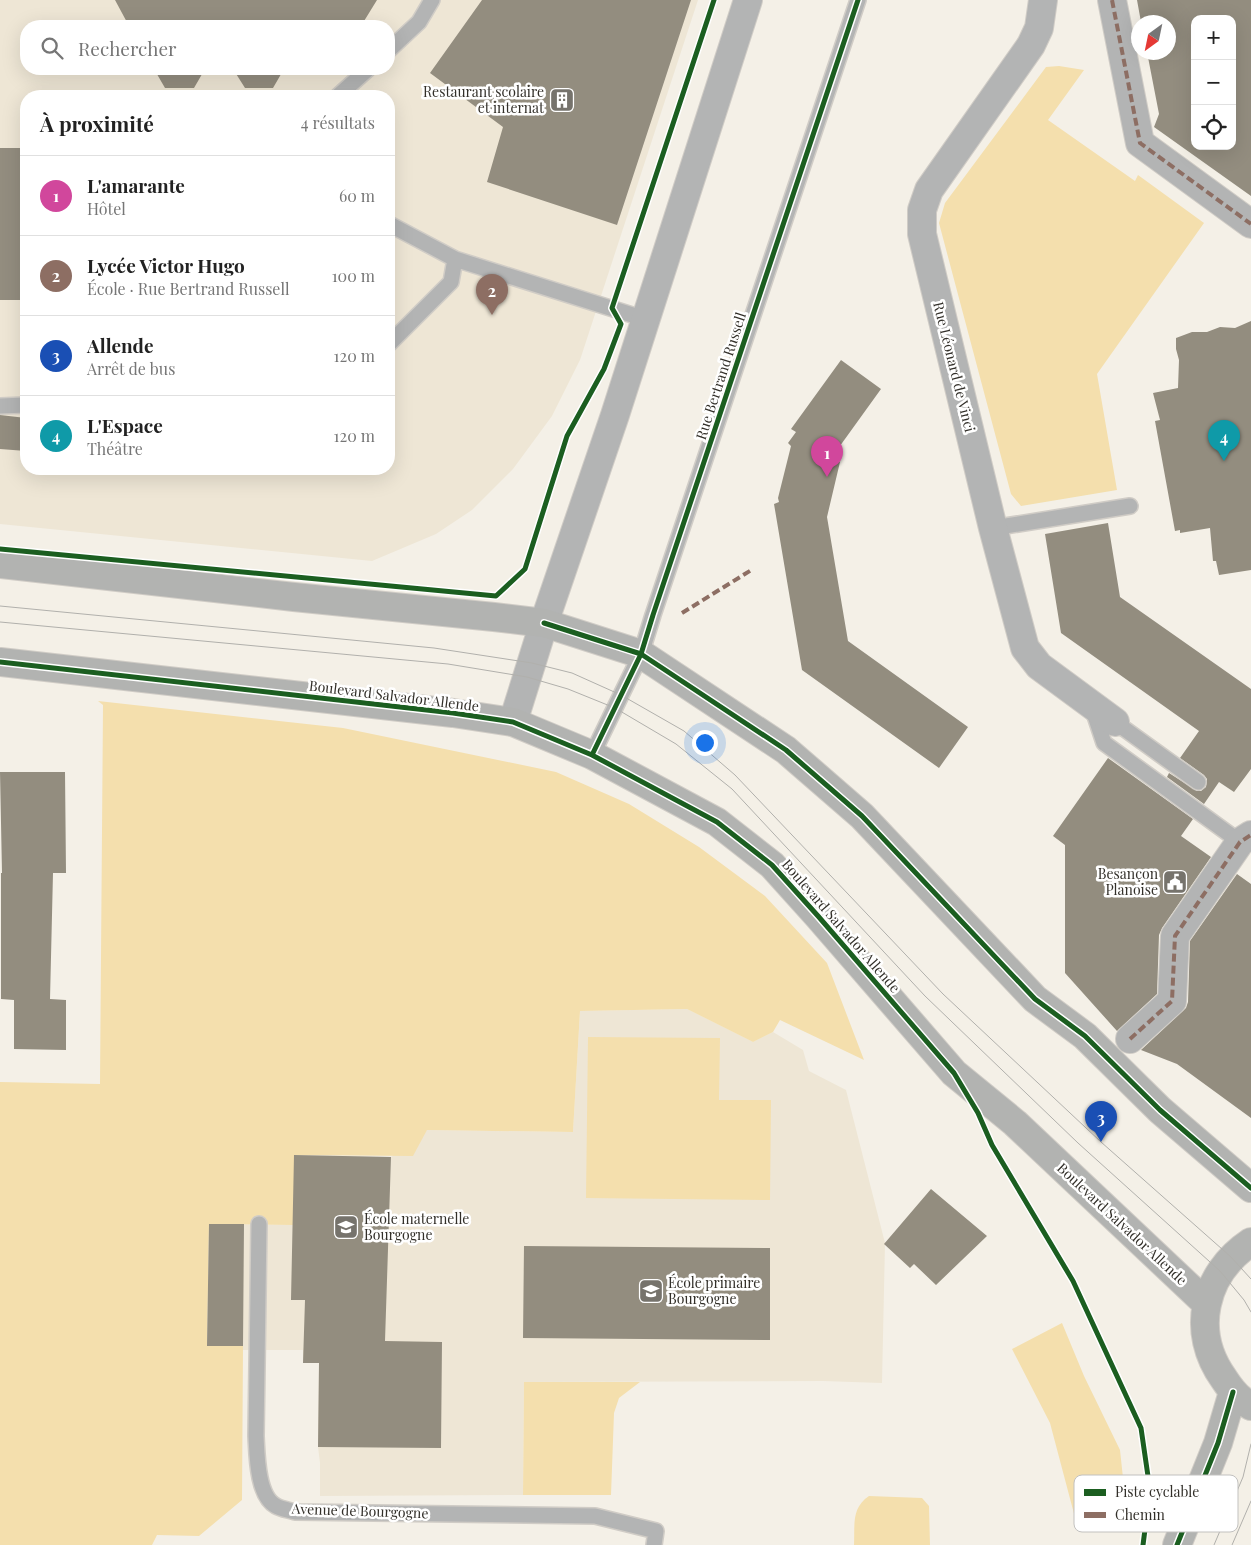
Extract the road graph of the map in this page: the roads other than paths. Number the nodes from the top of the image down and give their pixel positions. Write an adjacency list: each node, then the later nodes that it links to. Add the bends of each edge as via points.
1 (432, 0): 6 (lane, via 419,22)
2 (748, 0): 12 (street)
3 (858, 0): 20 (lane, Rue Bertrand Russell)
4 (1043, 0): 17 (street, Rue Léonard de Vinci, via 1039,28 1031,45 929,190 922,210 922,234)
5 (1112, 0): 9 (street, via 1140,143)
6 (395, 44)
7 (361, 75): 8 (lane)
8 (345, 90)
9 (1251, 224)
10 (395, 227): 11 (lane)
11 (454, 259): 12 (lane); 13 (lane, via 451,282)
12 (646, 319): 19 (street)
13 (395, 338)
14 (20, 405): 15 (lane)
15 (0, 406)
16 (1130, 506): 17 (lane)
17 (993, 528): 22 (street, Rue Léonard de Vinci, via 1025,648 1039,666)
18 (0, 564): 19 (street)
19 (544, 624): 20 (street); 23 (street)
20 (641, 654): 25 (lane, Rue Bertrand Russell); 29 (street, via 786,750 862,816 1035,999 1085,1036 1160,1110)
21 (0, 662): 23 (street, Boulevard Salvador Allende)
22 (1091, 704): 24 (street, Rue Léonard de Vinci); 27 (lane, via 1104,743)
23 (513, 722): 25 (street, Boulevard Salvador Allende)
24 (1114, 722): 26 (lane)
25 (592, 755): 32 (street, Boulevard Salvador Allende, via 717,822 772,865 954,1073 1015,1123)
26 (1198, 782)
27 (1246, 838): 28 (street, via 1175,936 1172,1001)
28 (1130, 1039)
29 (1251, 1188)
30 (259, 1224): 36 (lane, Avenue de Bourgogne, via 256,1436 263,1489 274,1506 295,1512 595,1516 656,1531)
31 (1251, 1242): 32 (street, via 1220,1270)
32 (1207, 1304): 33 (street, via 1205,1336 1214,1366)
33 (1242, 1399): 34 (street, via 1218,1443)
34 (1205, 1475)
35 (1183, 1532): 37 (street)
36 (654, 1545)
37 (1178, 1545)

